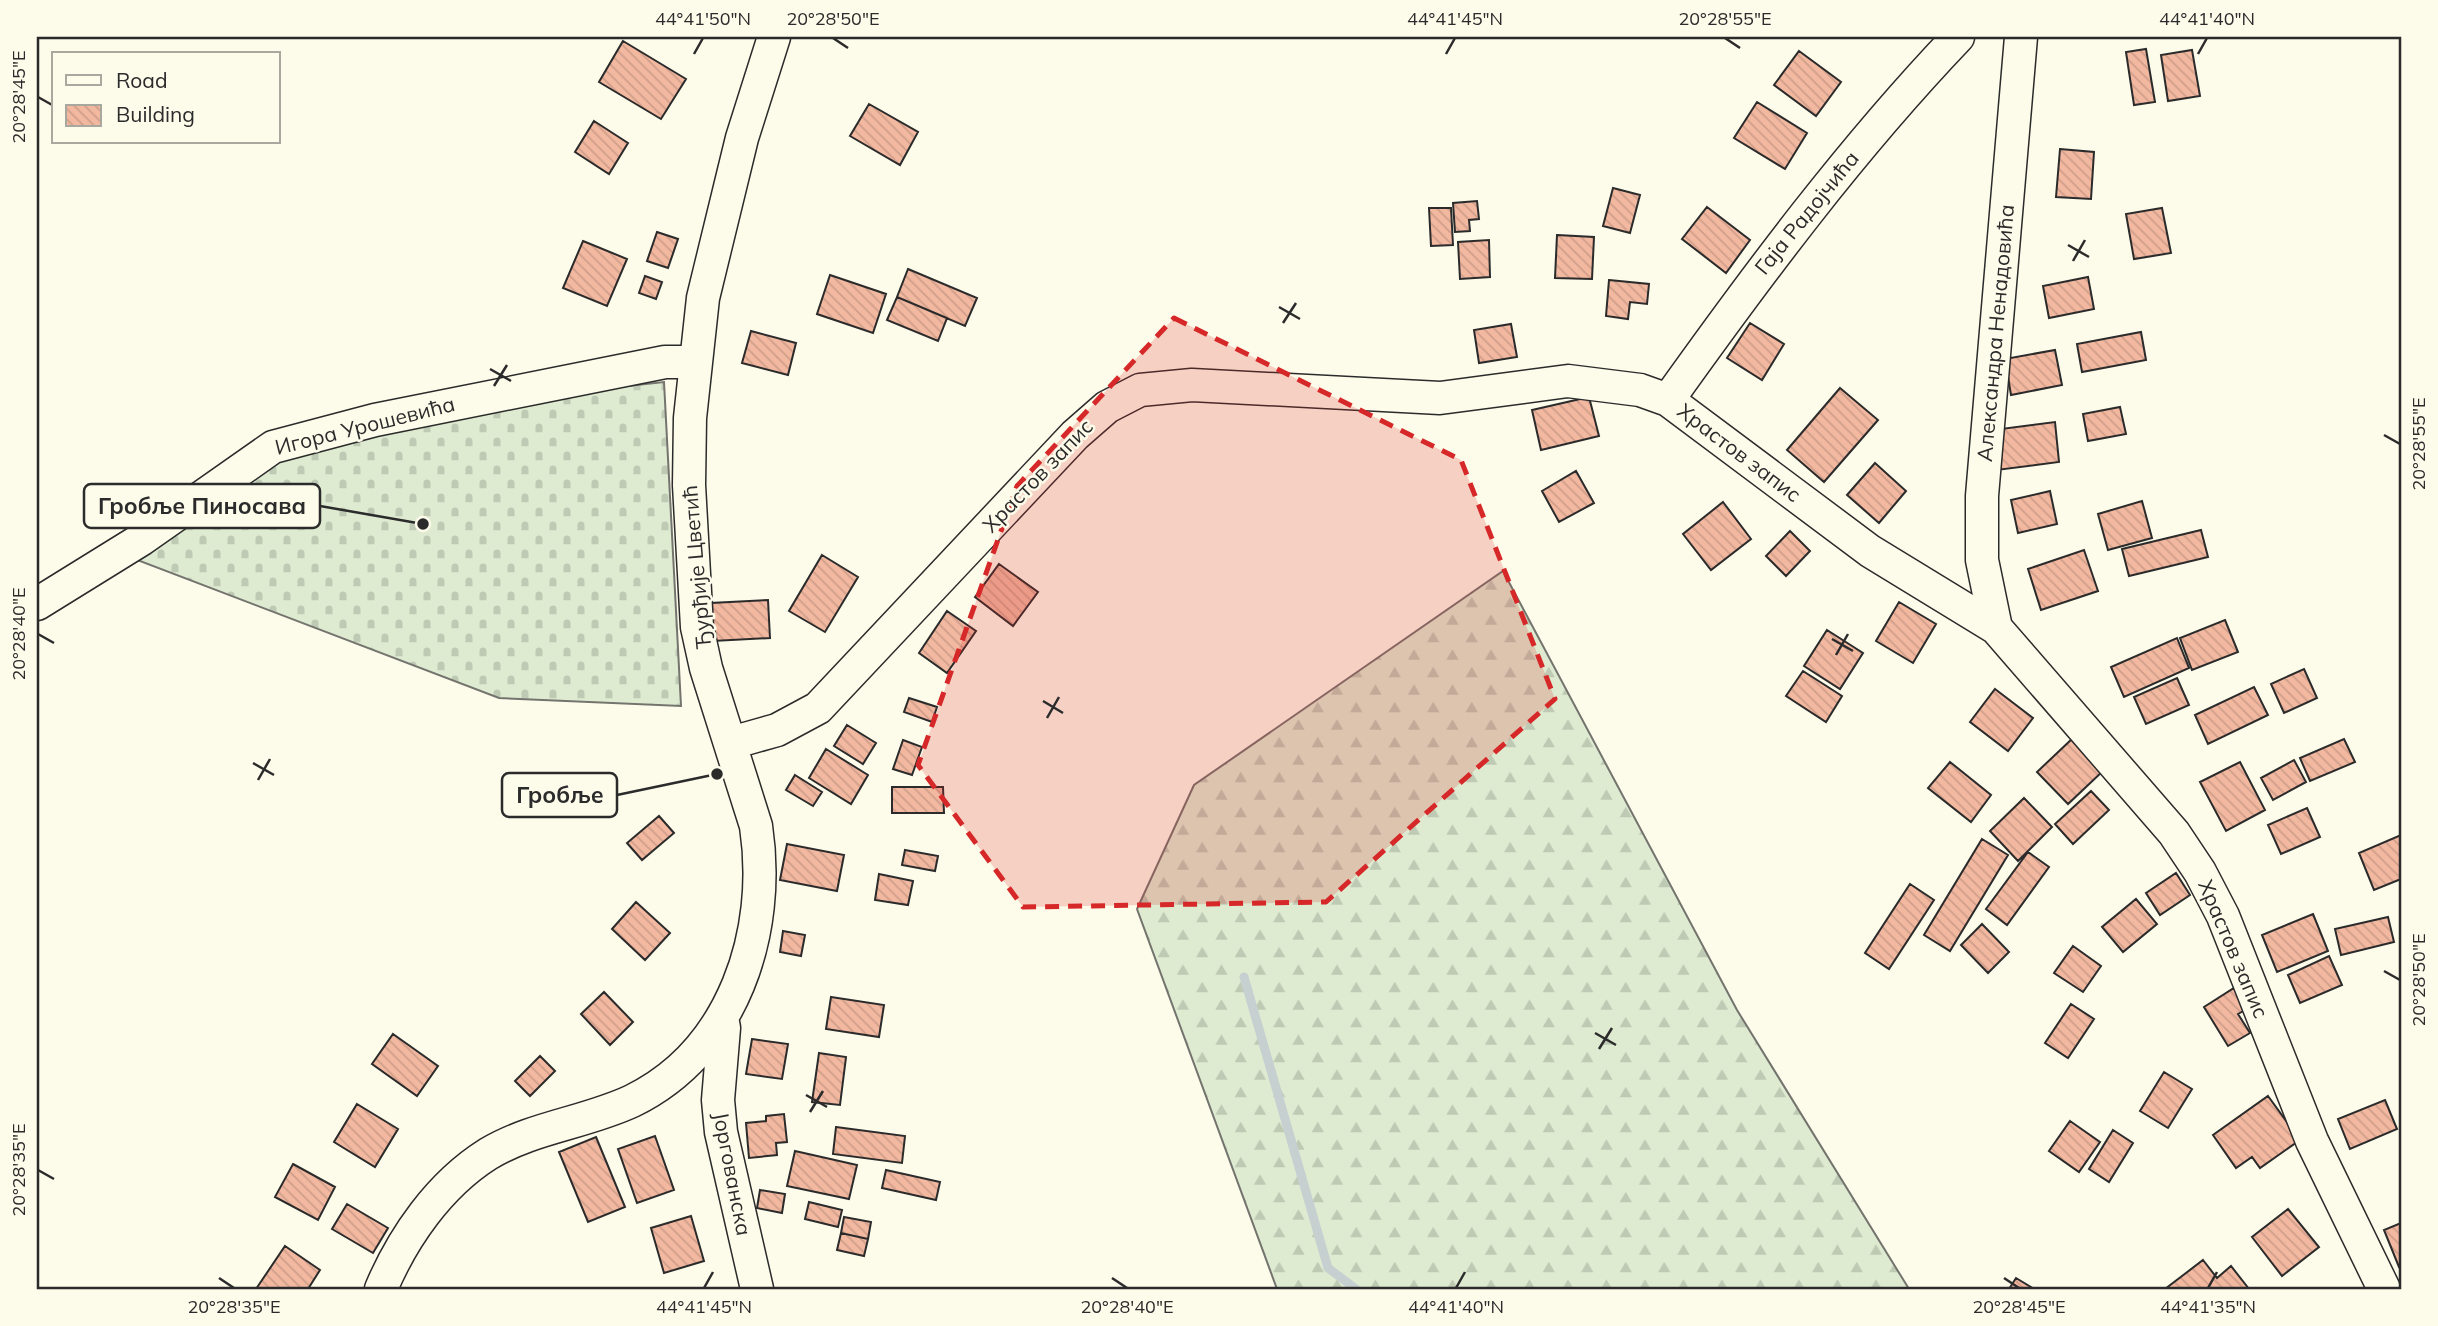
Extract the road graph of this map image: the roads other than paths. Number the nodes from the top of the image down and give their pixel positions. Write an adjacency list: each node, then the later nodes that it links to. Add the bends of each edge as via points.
1 (774, 37): 4 (street, Ђурђије Цветић, via 718,230)
2 (1958, 37): 5 (street, Гаја Радојчића, via 1862,144 1749,286)
3 (2021, 37): 6 (street, Александра Ненадовића, via 1994,328)
4 (694, 362): 8 (street, Игора Урошевића, via 665,362 375,419 273,447 142,539); 10 (street, Ђурђије Цветић, via 689,485 698,627 706,668)
5 (1668, 400): 7 (street, Храстов запис, via 1870,551); 10 (street, Храстов запис, via 1640,390 1568,380 1440,398 1192,385 1140,390 1107,407 1074,435 827,700 802,718)
6 (1982, 559): 7 (street, via 1951,581); 9 (street, Александра Ненадовића)
7 (1929, 589): 9 (street, Храстов запис)
8 (37, 604)
9 (1996, 628): 14 (street, Храстов запис, via 2174,833 2200,872 2223,916 2312,1141)
10 (731, 743): 11 (street, Ђурђије Цветић, via 756,826 761,891 750,952)
11 (722, 1017): 12 (street, Ђурђије Цветић, via 699,1051 653,1089 630,1102 516,1139 486,1156 445,1189 402,1246); 13 (street, Јоргованска, via 721,1132)
12 (381, 1289)
13 (757, 1289)
14 (2384, 1289)

